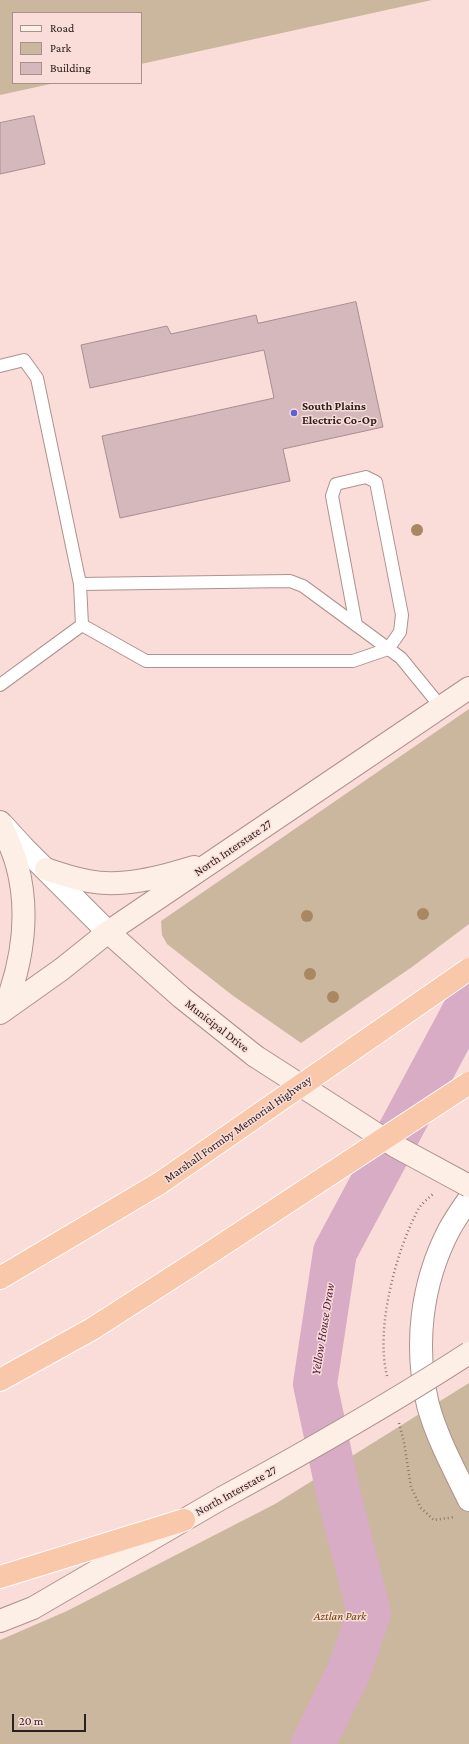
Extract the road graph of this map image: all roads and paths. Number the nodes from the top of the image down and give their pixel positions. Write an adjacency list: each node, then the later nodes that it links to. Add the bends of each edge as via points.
1 (0, 366): 2 (lane, via 24,360 37,378)
2 (80, 584): 3 (lane, via 290,581 303,586); 4 (lane)
3 (356, 624): 5 (lane); 5 (lane, via 332,496 336,484 366,477 376,482 402,615 400,632)
4 (82, 625): 5 (lane, via 146,661 353,661); 6 (lane)
5 (388, 649): 8 (lane, via 401,658)
6 (1, 680)
7 (469, 688): 8 (main road, North Interstate 27)
8 (441, 707): 10 (main road, North Interstate 27)
9 (0, 822): 11 (street, Municipal Drive); 14 (main road, via 17,864 24,911 23,936 14,985)
10 (214, 860): 11 (main road, via 137,881 89,881); 12 (main road, North Interstate 27)
11 (46, 870): 12 (street, Municipal Drive)
12 (108, 932): 14 (main road, North Interstate 27, via 62,969); 16 (main road, Municipal Drive, bridge, via 181,997 256,1056 395,1146)
13 (469, 969): 18 (highway, Marshall Formby Memorial Highway, bridge, via 160,1183)
14 (2, 1011)
15 (469, 1083): 20 (highway, bridge, via 190,1266 92,1328)
16 (469, 1186)
17 (469, 1199): 21 (street, via 449,1230 434,1265 422,1310 420,1355 428,1405 445,1451)
18 (0, 1278)
19 (469, 1352): 22 (main road, North Interstate 27, bridge, via 333,1436)
20 (0, 1380)
21 (469, 1500)
22 (184, 1520): 23 (highway); 24 (main road, North Interstate 27, via 33,1608)
23 (0, 1576)
24 (0, 1621)

